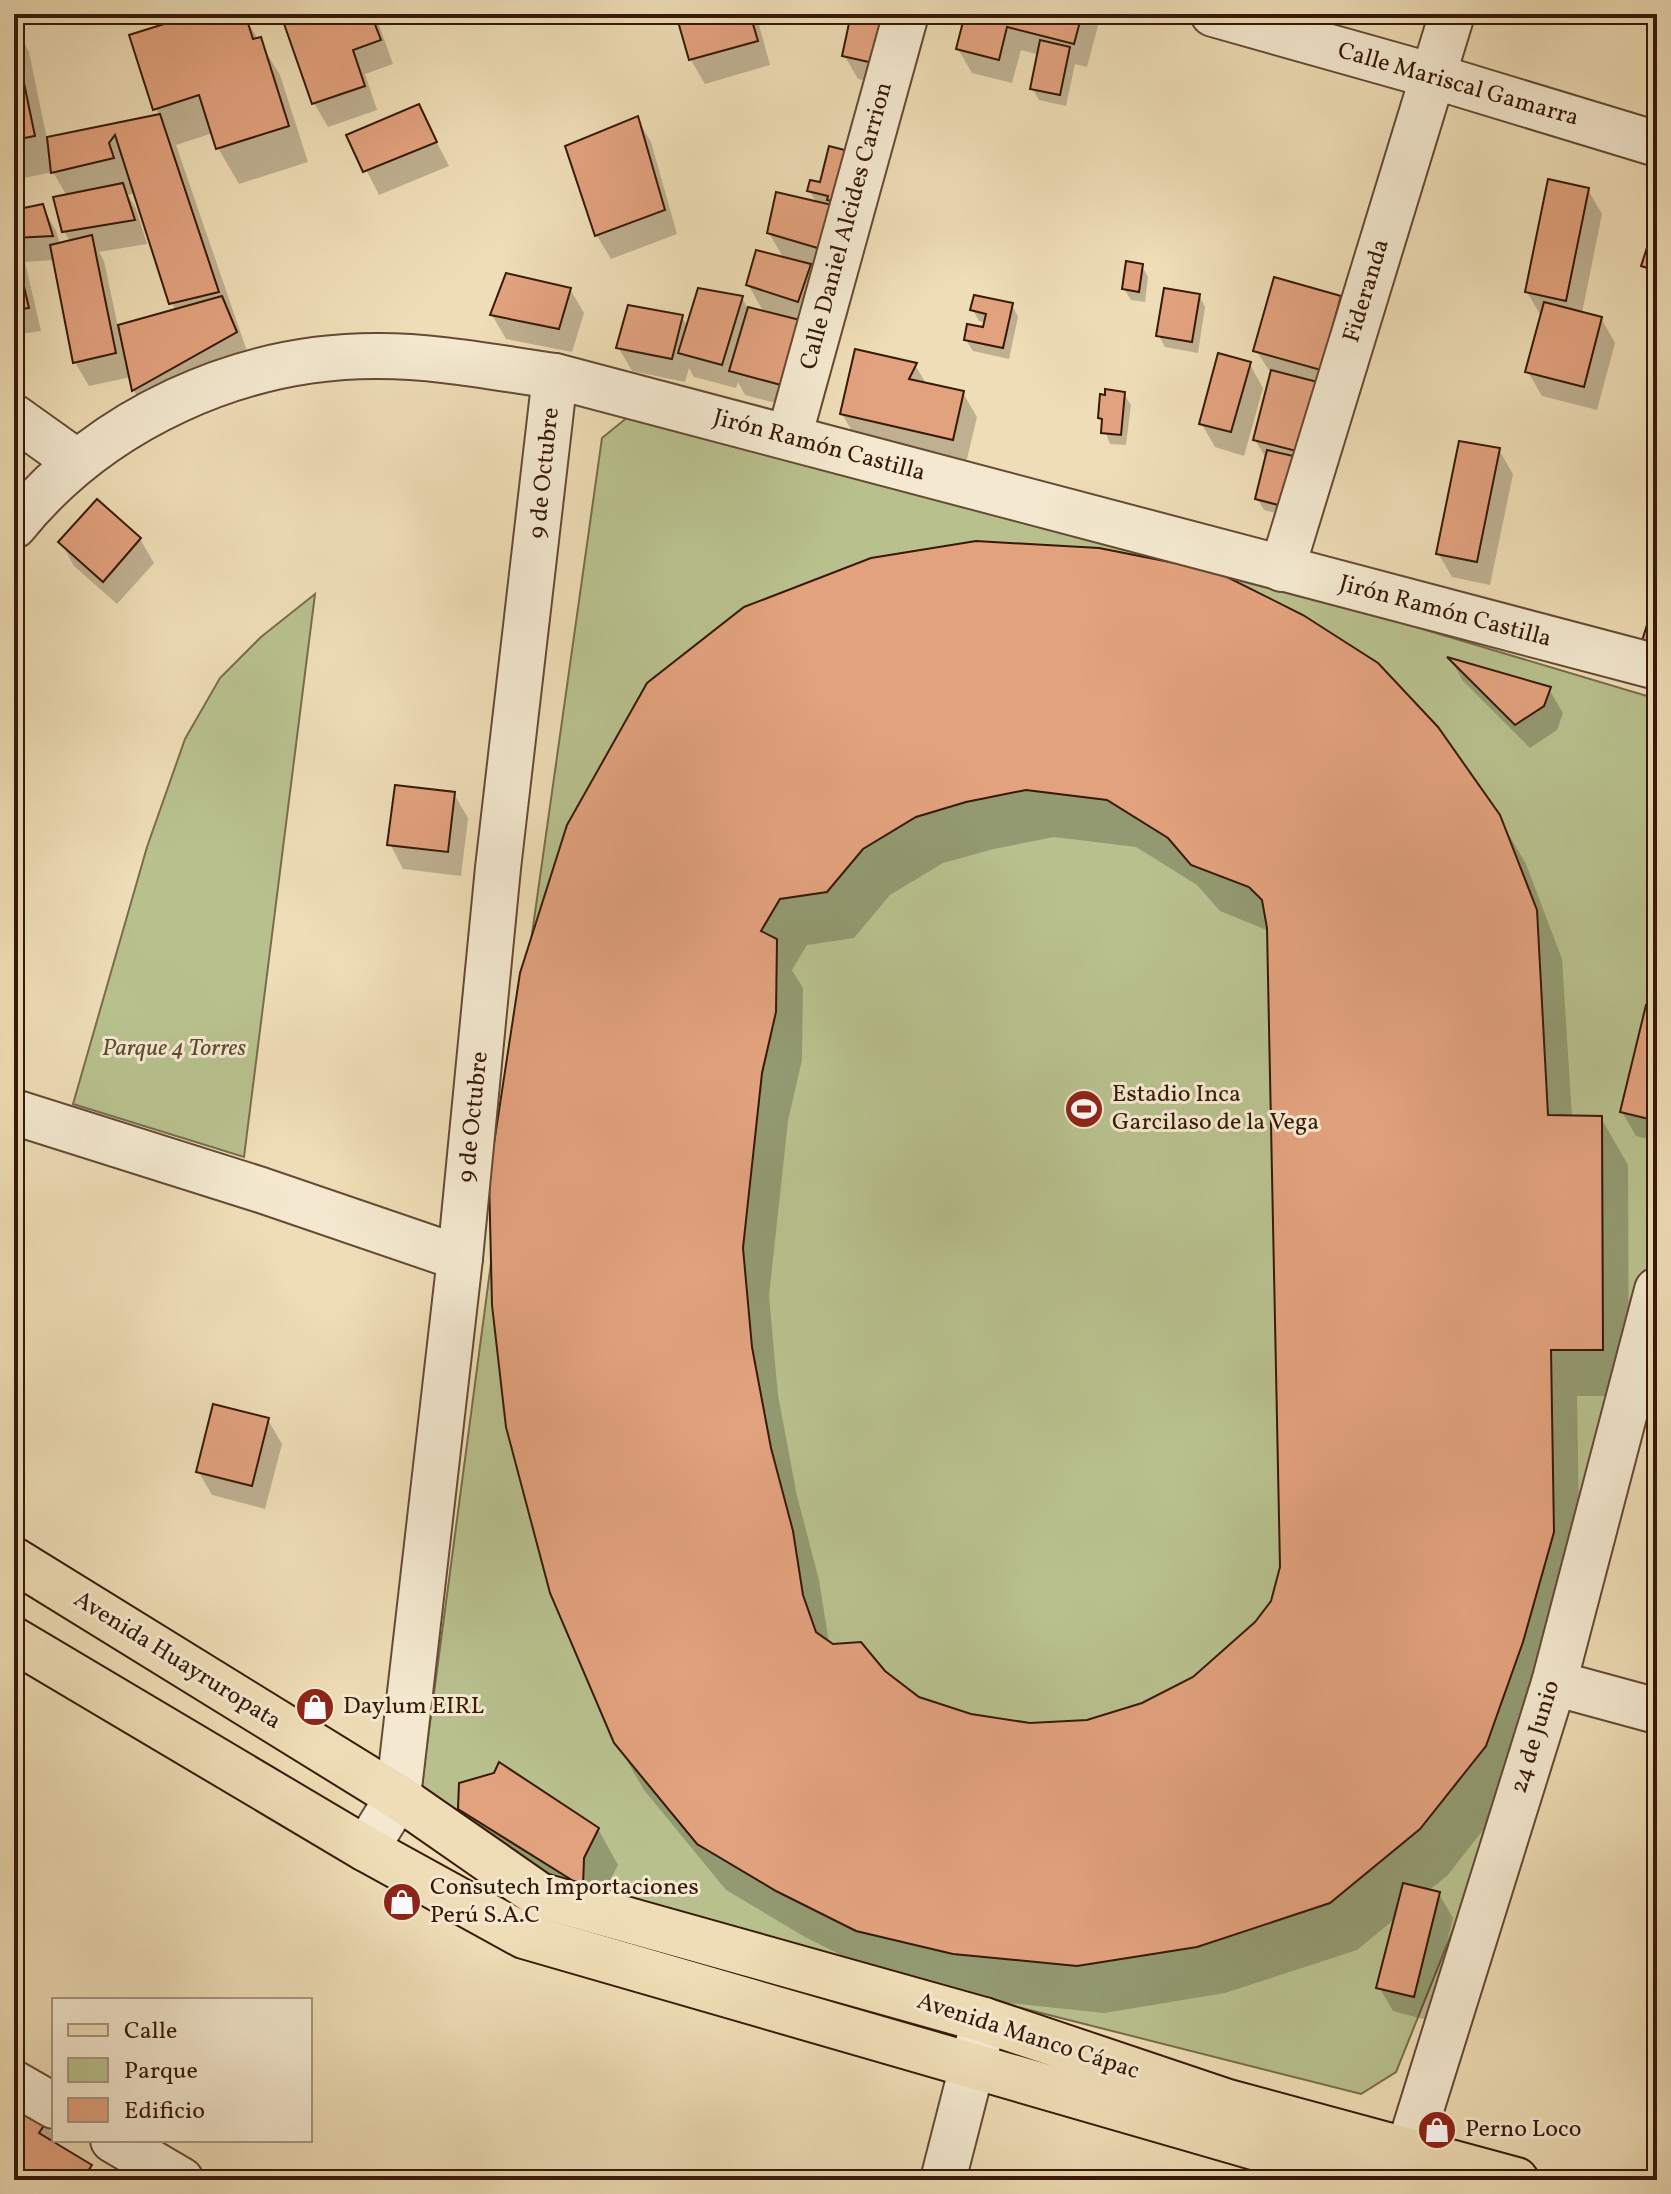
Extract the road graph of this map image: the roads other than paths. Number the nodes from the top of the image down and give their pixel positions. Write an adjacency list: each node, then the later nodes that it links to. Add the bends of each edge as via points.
1 (906, 14): 8 (street, Calle Daniel Alcides Carrion)
2 (1213, 14): 4 (street, Calle Mariscal Gamarra)
3 (1452, 14): 4 (street, Fideranda)
4 (1433, 76): 5 (street, Calle Mariscal Gamarra); 11 (street, Fideranda)
5 (1657, 144)
6 (555, 376): 8 (street, Jirón Ramón Castilla); 9 (street, Jirón Ramón Castilla, via 378,355 302,361 232,378 155,411); 14 (street, 9 de Octubre)
7 (14, 417): 9 (street)
8 (789, 437): 11 (street, Jirón Ramón Castilla)
9 (77, 462): 10 (street, Jirón Ramón Castilla)
10 (14, 526)
11 (1282, 569): 12 (street, Jirón Ramón Castilla)
12 (1657, 667)
13 (14, 1112): 14 (street)
14 (460, 1258): 21 (street, 9 de Octubre)
15 (1657, 1290): 18 (street, 24 de Junio)
16 (14, 1560): 21 (main road, Avenida Huayruropata)
17 (14, 1640): 22 (main road)
18 (1558, 1669): 19 (street); 20 (street); 29 (street, 24 de Junio)
19 (1657, 1679)
20 (1657, 1711)
21 (398, 1797): 22 (street, 9 de Octubre); 23 (main road, Avenida Huayruropata)
22 (366, 1849): 25 (main road, Avenida Manco Cápac, via 524,1936)
23 (539, 1895): 24 (main road, Avenida Manco Cápac)
24 (984, 2020): 25 (street); 29 (main road, Avenida Manco Cápac)
25 (974, 2065): 31 (street); 32 (main road, Avenida Manco Cápac)
26 (14, 2083): 27 (street)
27 (52, 2105)
28 (116, 2142): 30 (street)
29 (1403, 2166): 33 (main road, Avenida Manco Cápac)
30 (181, 2180)
31 (943, 2180)
32 (1368, 2180)
33 (1516, 2180)

